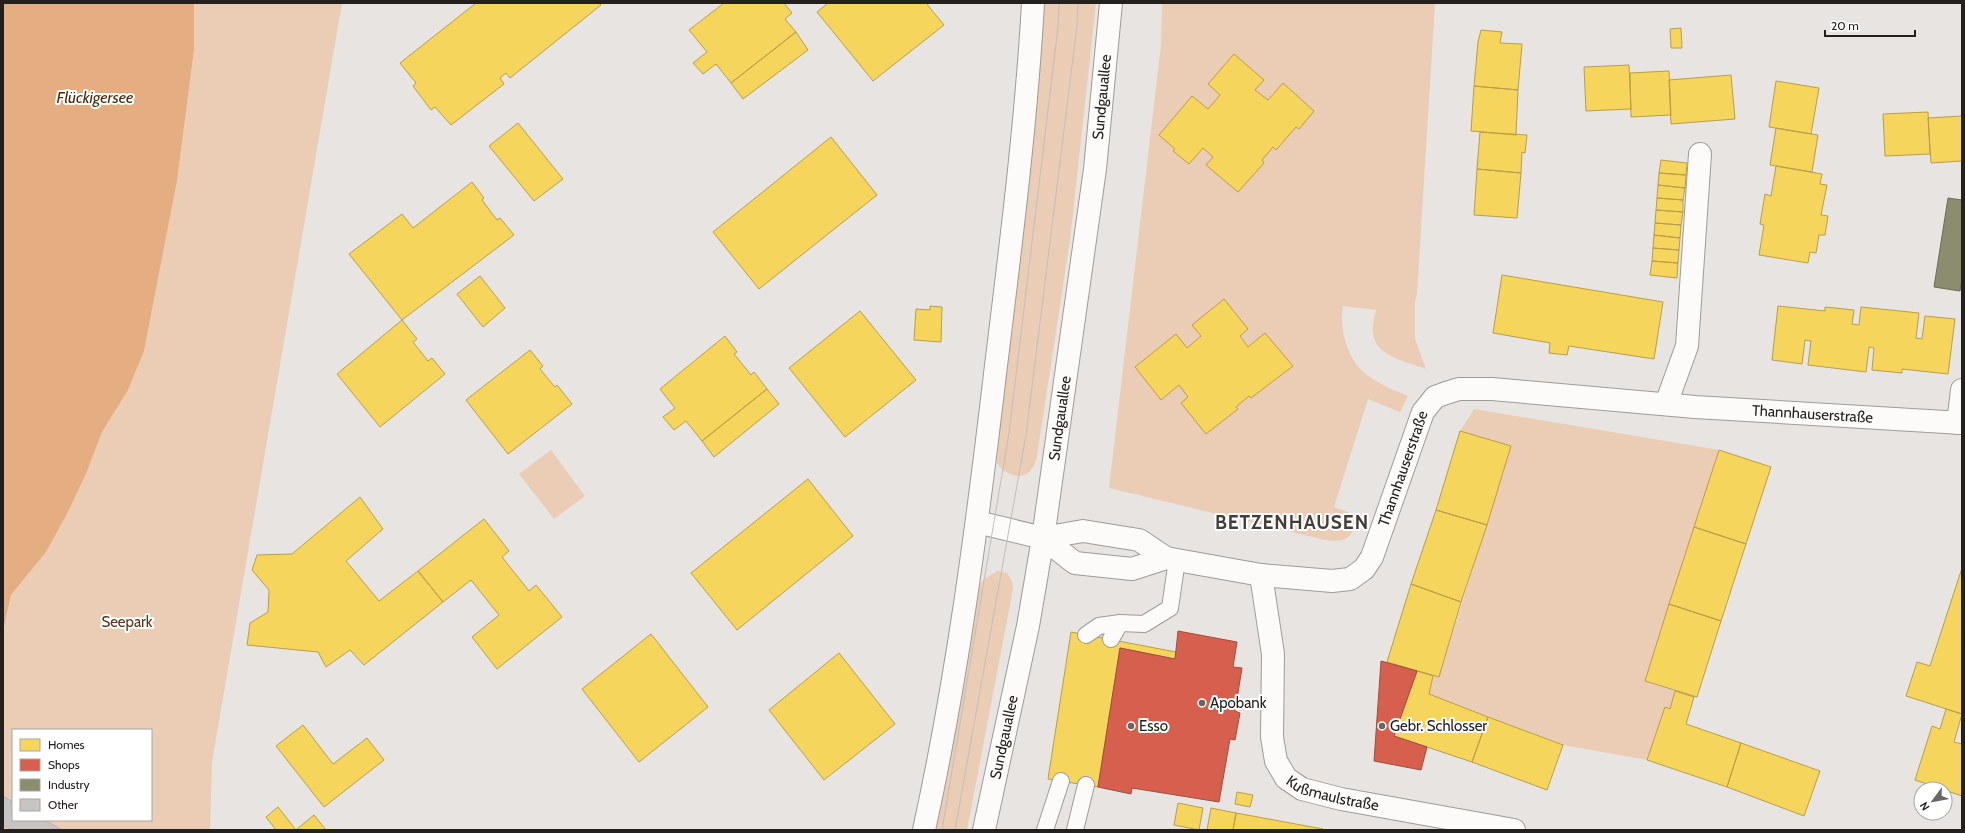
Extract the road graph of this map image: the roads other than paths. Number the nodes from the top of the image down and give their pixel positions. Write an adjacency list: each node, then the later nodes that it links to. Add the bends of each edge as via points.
1 (1033, 3): 7 (street, via 1017,190)
2 (1111, 3): 8 (street, Sundgauallee, via 1095,169)
3 (1700, 154): 5 (street, via 1687,346)
4 (1962, 390): 6 (street, Thannhauserstraße)
5 (1666, 404): 6 (street, Thannhauserstraße); 10 (street, Thannhauserstraße, via 1492,389 1459,389 1435,397 1423,412 1372,557 1364,569 1350,579 1332,581)
6 (1960, 423)
7 (977, 522): 8 (street, Thannhauserstraße); 16 (street, via 939,765)
8 (1043, 538): 9 (street, Thannhauserstraße, via 1083,531 1140,540); 9 (street, Thannhauserstraße, via 1075,563 1132,569); 17 (street, Sundgauallee, via 1028,626)
9 (1172, 559): 10 (street, Thannhauserstraße); 11 (lane, via 1170,608 1144,624)
10 (1261, 575): 20 (street, Kußmaulstraße, via 1273,654 1272,737 1276,761 1286,778 1302,789 1341,799)
11 (1120, 623): 12 (lane, via 1099,626); 13 (lane)
12 (1086, 634)
13 (1111, 640)
14 (1061, 781): 18 (lane)
15 (1086, 785): 19 (lane)
16 (924, 830)
17 (984, 830)
18 (1045, 830)
19 (1075, 830)
20 (1514, 830)

